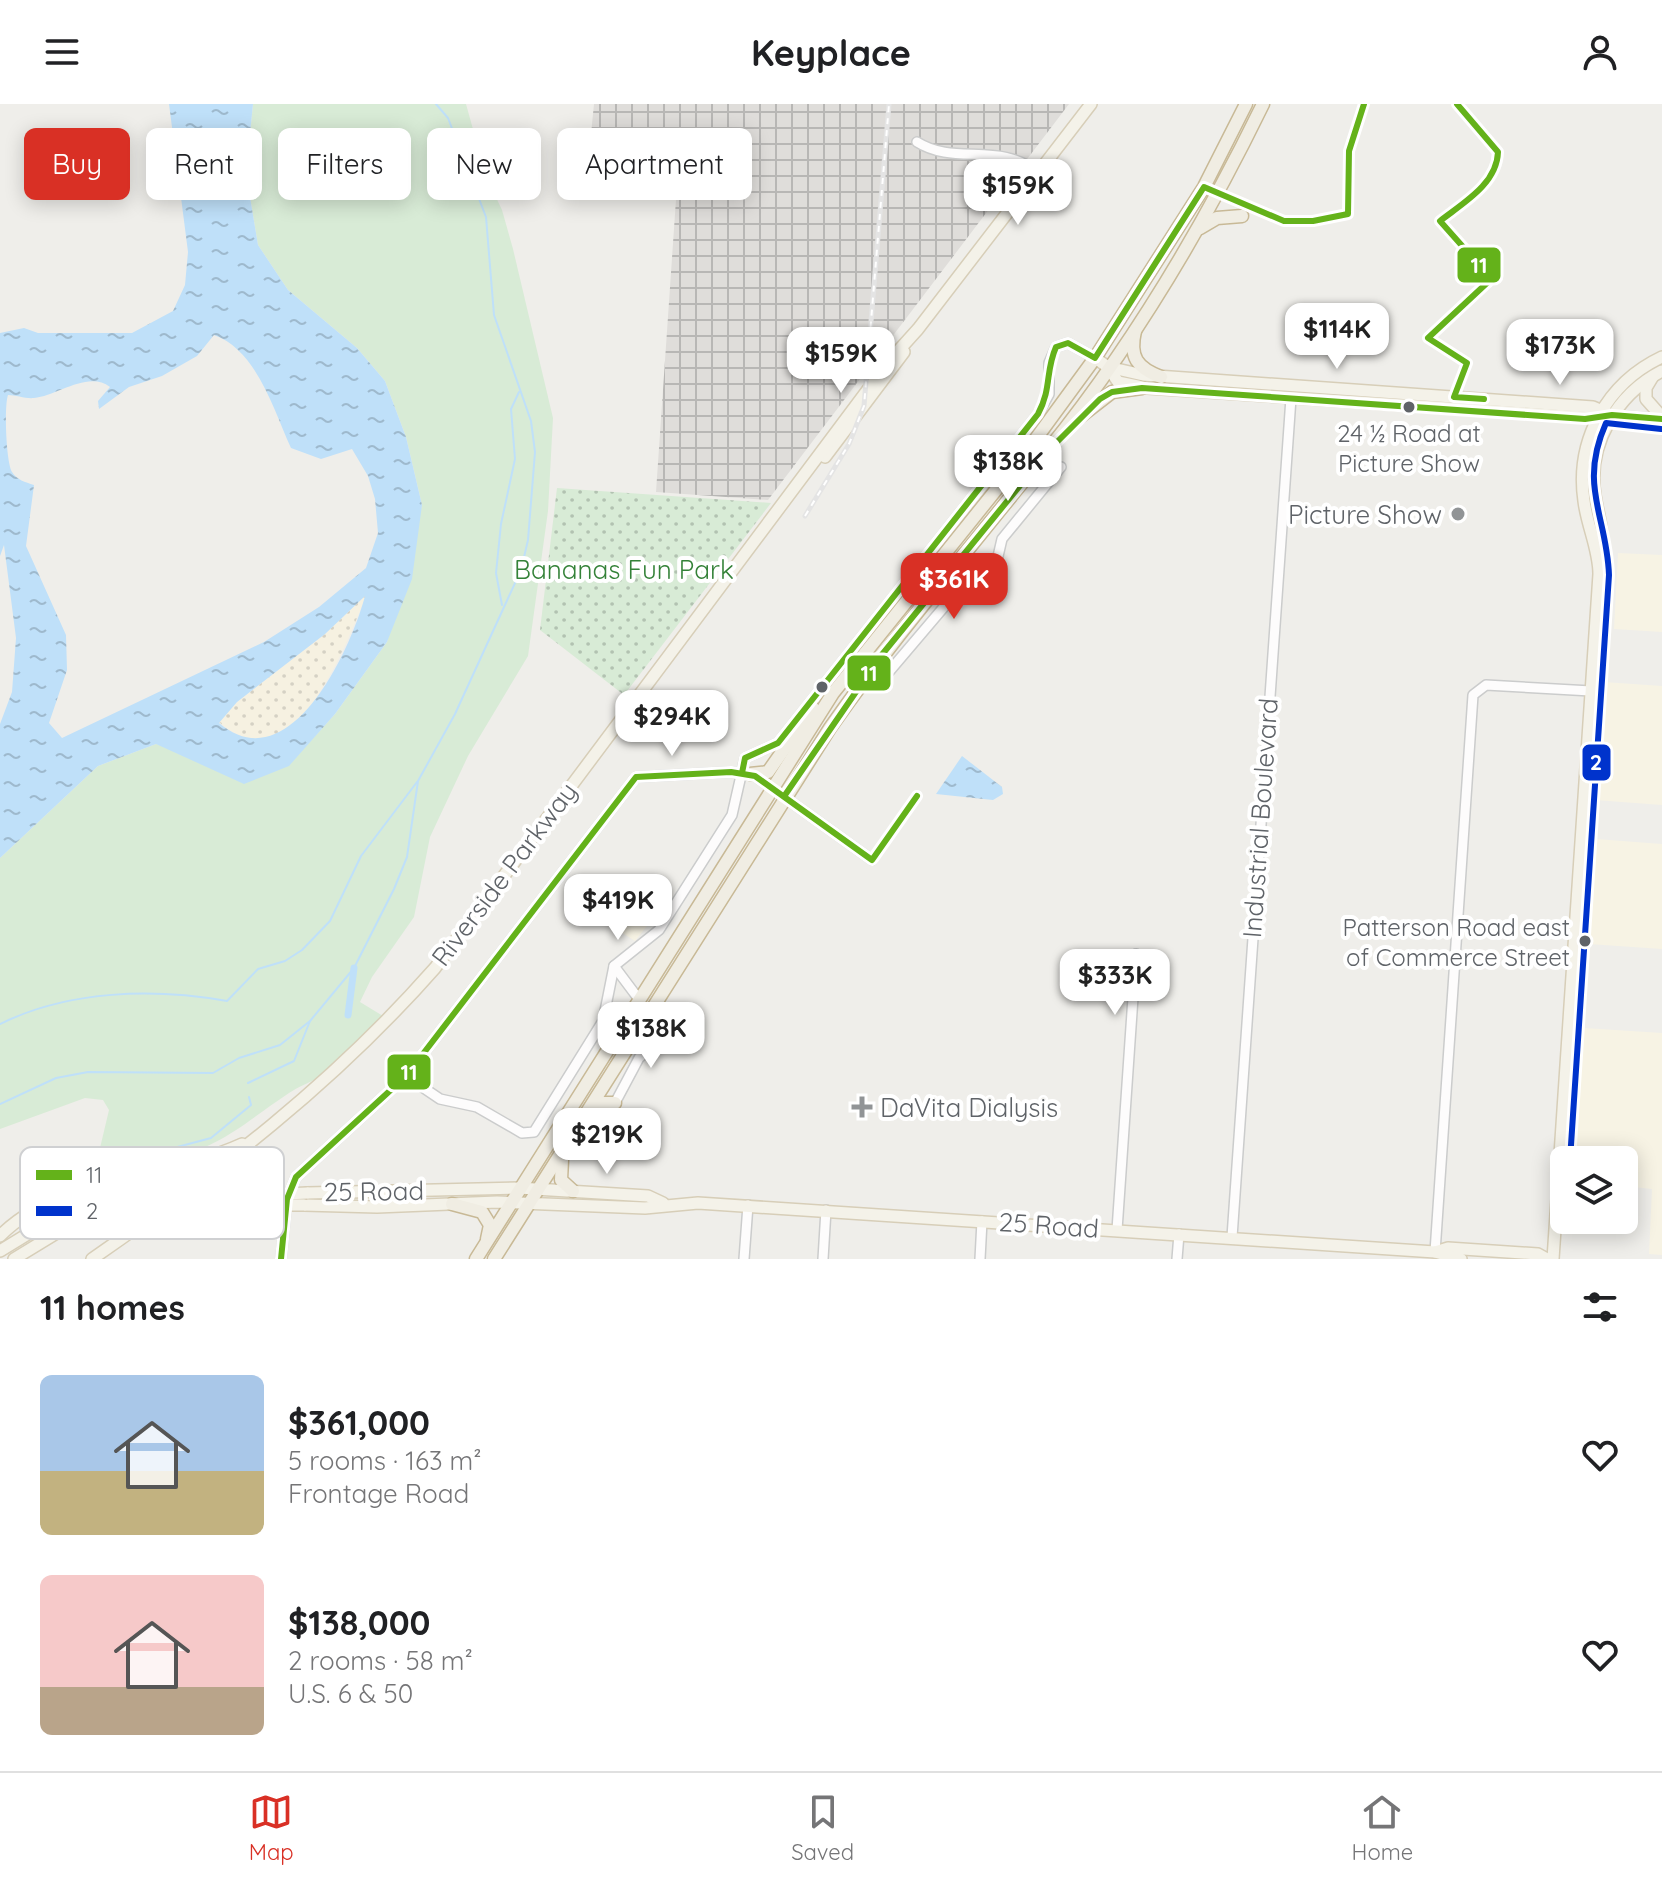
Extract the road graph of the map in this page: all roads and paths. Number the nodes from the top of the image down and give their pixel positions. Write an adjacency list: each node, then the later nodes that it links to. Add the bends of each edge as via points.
1 (1091, 104): 5 (main road, Riverside Parkway)
2 (1246, 104): 10 (highway, via 1204,187)
3 (1263, 104): 7 (highway)
4 (917, 142): 5 (street, via 934,150 1018,158)
5 (1038, 173): 41 (main road, Riverside Parkway, via 882,370 443,957 362,1047)
6 (1242, 216): 7 (highway, via 1217,218)
7 (1190, 240): 8 (highway)
8 (1137, 323): 11 (highway); 13 (highway, via 1134,359 1141,369)
9 (1662, 357): 19 (main road, via 1626,381)
10 (1095, 358): 11 (main road); 22 (highway); 29 (street, via 1068,343 1056,347 1049,363 1049,394 1038,414 778,743 748,756)
11 (1108, 367): 13 (main road); 15 (main road, via 1115,380); 21 (highway)
12 (1659, 373): 19 (main road); 20 (main road, via 1646,388 1646,399)
13 (1161, 377): 14 (main road)
14 (1295, 386): 16 (main road); 17 (main road)
15 (1142, 388): 17 (main road); 21 (highway, via 1100,399)
16 (1342, 389): 18 (main road); 19 (main road)
17 (1248, 395): 18 (main road)
18 (1291, 398): 19 (main road); 63 (street, Industrial Boulevard)
19 (1603, 415): 20 (street); 28 (main road, via 1593,473 1602,531)
20 (1662, 418)
21 (1049, 450): 24 (highway)
22 (1024, 455): 24 (highway, via 1015,476 961,545); 26 (highway)
23 (1061, 467): 25 (street, via 1005,533)
24 (962, 556): 25 (street); 31 (highway, via 880,657)
25 (994, 571): 27 (street, via 987,597 958,596 949,601 887,674)
26 (849, 672): 29 (highway, via 824,691 768,772); 30 (highway); 31 (highway, via 841,696 785,780)
27 (882, 687)
28 (1591, 691): 69 (street, via 1486,685 1473,695); 84 (main road)
29 (746, 774): 30 (street); 35 (street, via 732,815 659,930); 38 (street, via 636,777)
30 (773, 786): 31 (street); 33 (highway)
31 (788, 796): 32 (street); 37 (highway)
32 (872, 860)
33 (708, 886): 36 (highway); 37 (highway, via 694,923 658,980)
34 (1136, 954): 60 (street)
35 (614, 966): 36 (street); 38 (street, via 603,1021 532,1134 477,1107 440,1099)
36 (638, 998): 39 (highway, via 639,1011 606,1066); 45 (highway)
37 (654, 1004): 39 (highway); 40 (street, via 662,1032 639,1058)
38 (406, 1076): 59 (street, via 296,1177)
39 (597, 1097): 42 (highway)
40 (615, 1103): 42 (highway, via 603,1103 585,1131)
41 (274, 1126): 43 (main road, Riverside Parkway); 44 (main road, Riverside Parkway)
42 (569, 1142): 46 (highway); 47 (highway, via 560,1174)
43 (230, 1147)
44 (245, 1147)
45 (519, 1188): 46 (main road, 25 Road); 49 (main road, 25 Road); 51 (highway)
46 (540, 1189): 47 (main road, 25 Road); 52 (highway)
47 (573, 1191): 53 (main road, 25 Road, via 648,1196)
48 (284, 1199): 49 (main road, 25 Road, bridge)
49 (306, 1199): 50 (main road, 25 Road, bridge); 54 (main road, 25 Road)
50 (284, 1201)
51 (511, 1202): 52 (main road, 25 Road); 54 (main road, 25 Road); 76 (highway)
52 (532, 1203): 53 (main road, 25 Road, via 645,1208); 77 (highway)
53 (663, 1203): 55 (main road, 25 Road)
54 (452, 1204): 76 (highway, via 478,1210 488,1220 488,1237)
55 (748, 1205): 56 (main road, 25 Road); 78 (street)
56 (826, 1210): 58 (main road, 25 Road); 79 (street)
57 (20, 1217): 62 (main road, Riverside Parkway)
58 (982, 1221): 60 (main road, 25 Road); 80 (street)
59 (284, 1229)
60 (1117, 1230): 61 (main road, 25 Road)
61 (1179, 1234): 63 (main road, 25 Road); 81 (street)
62 (0, 1236)
63 (1232, 1237): 71 (main road, 25 Road)
64 (21, 1239): 70 (main road, 25 Road, bridge)
65 (45, 1239): 68 (main road, 25 Road, bridge)
66 (119, 1239): 74 (main road, Riverside Parkway)
67 (283, 1239): 75 (street)
68 (41, 1241): 72 (main road, 25 Road); 73 (main road)
69 (1435, 1252): 71 (main road, 25 Road); 82 (main road, 25 Road); 83 (main road, 25 Road, via 1448,1248)
70 (0, 1254)
71 (1384, 1254)
72 (14, 1259)
73 (22, 1259)
74 (92, 1259)
75 (281, 1259)
76 (476, 1259)
77 (494, 1259)
78 (744, 1259)
79 (823, 1259)
80 (980, 1259)
81 (1177, 1259)
82 (1461, 1259)
83 (1547, 1259)
84 (1553, 1259)

